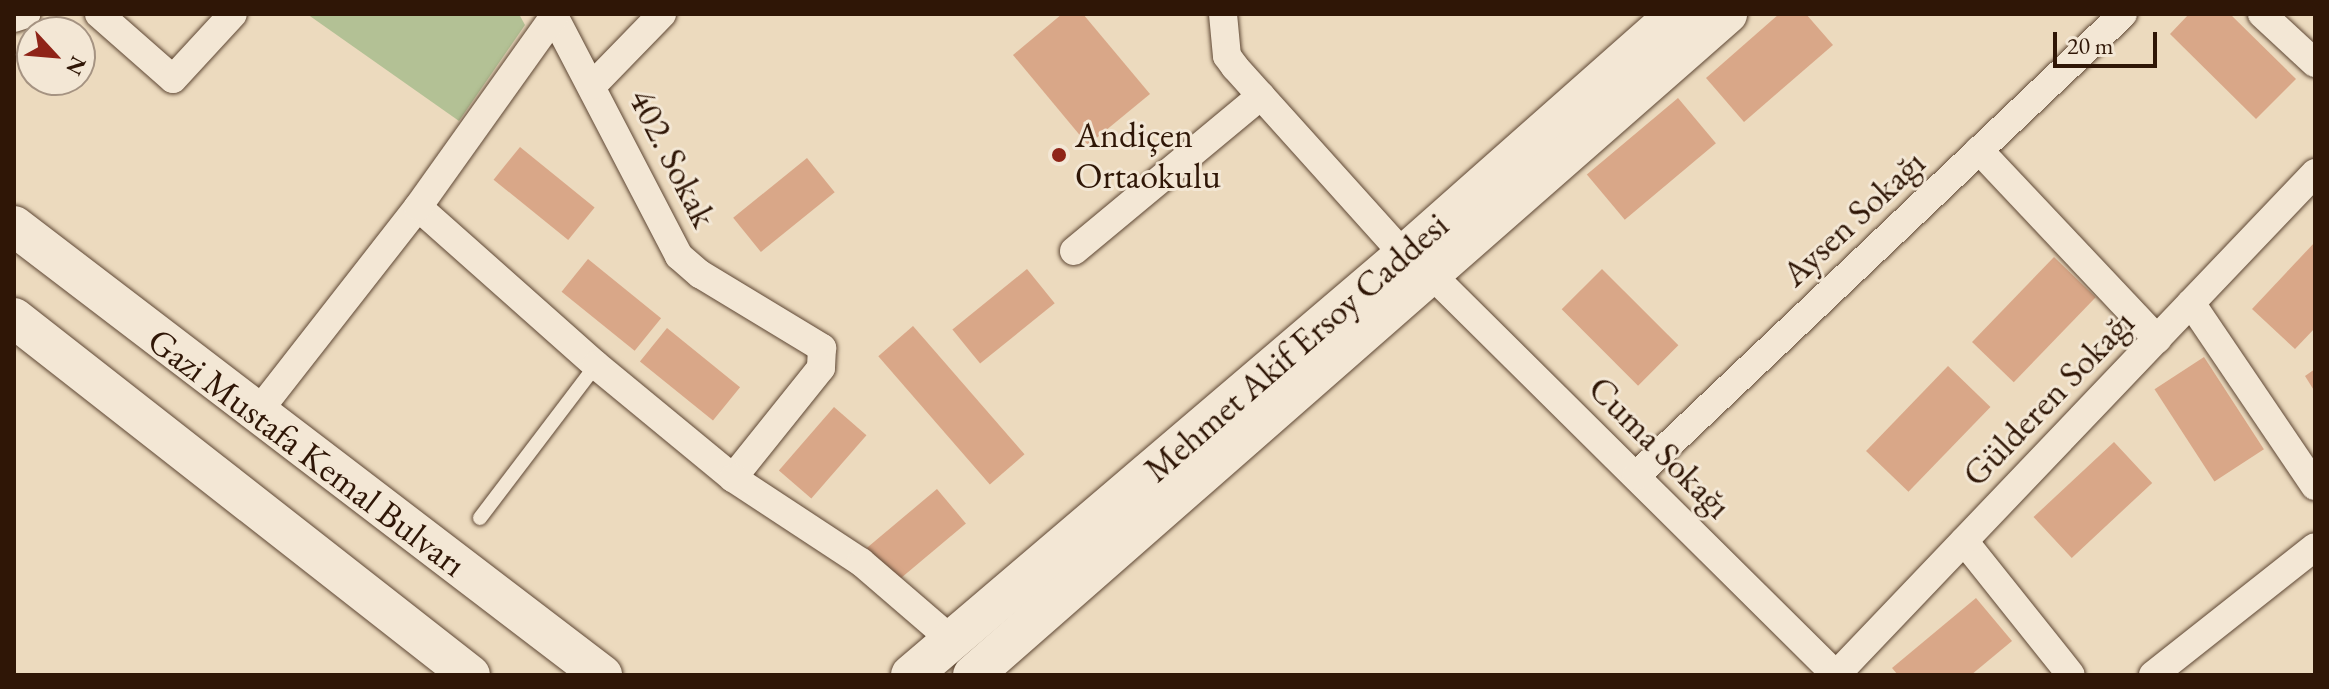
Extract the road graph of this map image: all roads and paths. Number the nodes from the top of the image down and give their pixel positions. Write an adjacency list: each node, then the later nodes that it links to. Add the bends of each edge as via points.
1 (26, 14): 11 (street)
2 (99, 14): 3 (street, via 173,79)
3 (233, 14)
4 (662, 14): 13 (street)
5 (1223, 14): 14 (street, Cuma Sokağı, via 1227,56)
6 (1676, 14): 20 (main road, Mehmet Akif Ersoy Caddesi)
7 (1727, 14): 20 (main road, Mehmet Akif Ersoy Caddesi)
8 (2123, 14): 15 (street, Aysen Sokağı)
9 (2262, 14): 12 (street)
10 (553, 15): 13 (street, 402. Sokak); 17 (street)
11 (14, 18)
12 (2315, 63)
13 (593, 85): 27 (street, 402. Sokak, via 679,256 822,348 821,368)
14 (1261, 96): 19 (street); 20 (street, Cuma Sokağı)
15 (1979, 150): 23 (street); 26 (street, Aysen Sokağı)
16 (2315, 173): 21 (street, Gülderen Sokağı)
17 (418, 207): 24 (street); 25 (street)
18 (14, 226): 25 (main road, Gazi Mustafa Kemal Bulvarı)
19 (1074, 251)
20 (1417, 264): 26 (street, Cuma Sokağı); 32 (main road, Mehmet Akif Ersoy Caddesi); 36 (main road, Mehmet Akif Ersoy Caddesi)
21 (2191, 303): 23 (street, Gülderen Sokağı); 28 (street)
22 (14, 318): 33 (main road, Gazi Mustafa Kemal Bulvarı)
23 (2157, 339): 30 (street, Gülderen Sokağı)
24 (596, 365): 27 (street); 29 (lane)
25 (257, 413): 34 (main road, Gazi Mustafa Kemal Bulvarı)
26 (1636, 476): 37 (street, Cuma Sokağı)
27 (733, 478): 32 (street, via 861,562)
28 (2315, 486)
29 (480, 518)
30 (1964, 541): 37 (street, Gülderen Sokağı); 38 (street)
31 (2315, 547): 39 (street)
32 (953, 641): 35 (main road, Mehmet Akif Ersoy Caddesi)
33 (470, 675)
34 (602, 675)
35 (911, 675)
36 (973, 675)
37 (1836, 675)
38 (2071, 675)
39 (2153, 675)

